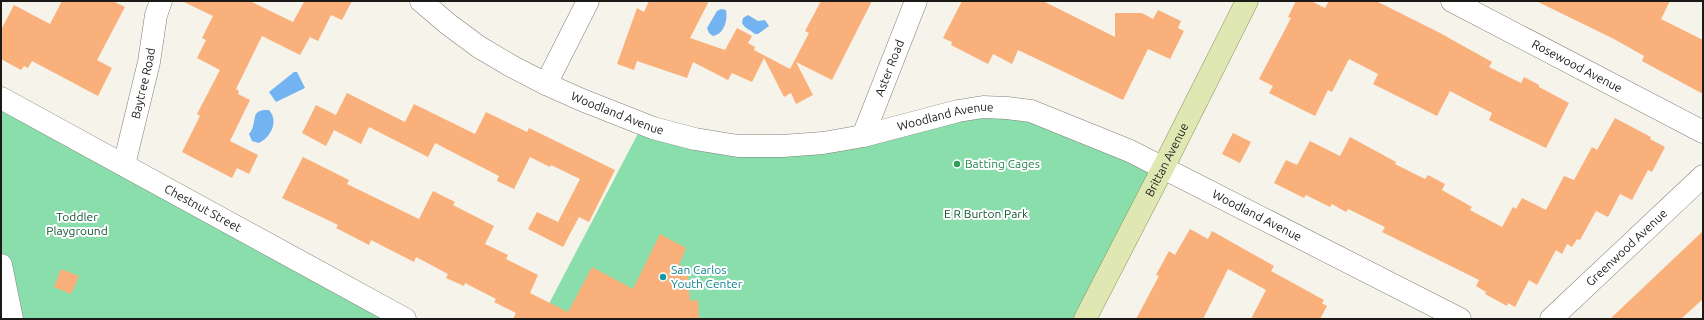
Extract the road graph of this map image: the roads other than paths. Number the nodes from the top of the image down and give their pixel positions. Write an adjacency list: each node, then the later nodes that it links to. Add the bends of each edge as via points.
1 (161, 1): 11 (street, Baytree Road)
2 (421, 1): 7 (street, Woodland Avenue, via 478,46)
3 (588, 1): 7 (street)
4 (916, 1): 10 (street, Aster Road)
5 (1247, 1): 12 (main road, Brittan Avenue)
6 (1452, 1): 9 (street, Rosewood Avenue)
7 (546, 84): 10 (street, Woodland Avenue, via 653,128 695,139 738,146 782,146 823,143)
8 (1, 98): 11 (street, Chestnut Street)
9 (1703, 132)
10 (863, 136): 12 (street, Woodland Avenue, via 958,111 983,107 1007,108 1031,111 1130,151)
11 (124, 165): 16 (street, Chestnut Street)
12 (1163, 168): 17 (main road, Brittan Avenue); 18 (street, Woodland Avenue)
13 (1703, 176): 19 (street, Greenwood Avenue)
14 (1, 265): 15 (street)
15 (12, 319)
16 (405, 319)
17 (1085, 319)
18 (1460, 319)
19 (1551, 319)

